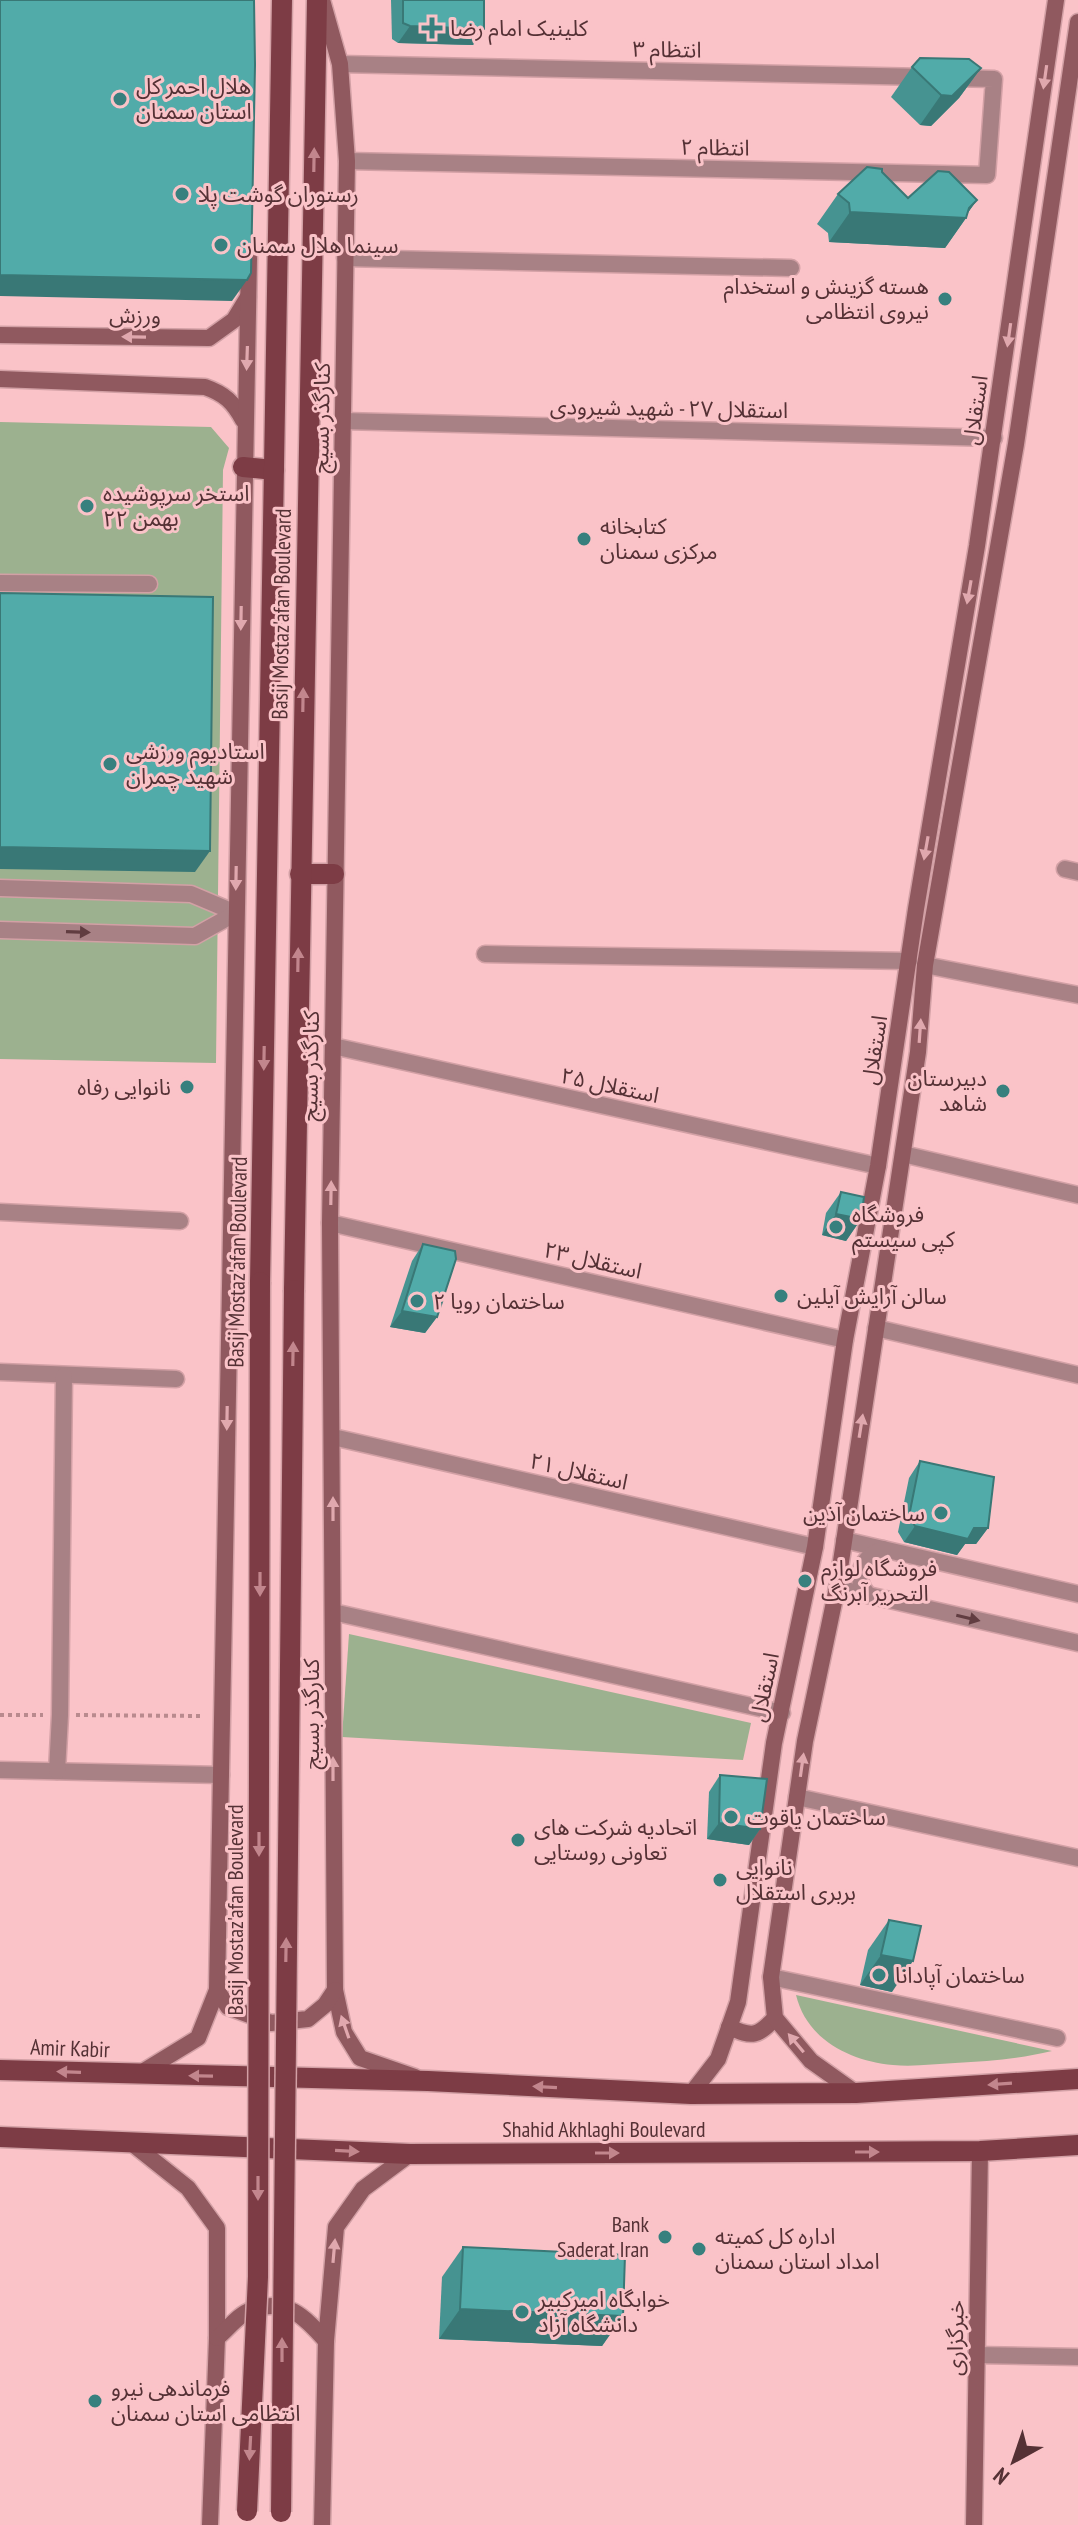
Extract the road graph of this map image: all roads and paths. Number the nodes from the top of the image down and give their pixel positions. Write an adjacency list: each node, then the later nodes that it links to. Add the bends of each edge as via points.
1 (282, 0): 18 (main road, Basij Mostaz'afan Boulevard)
2 (320, 0): 5 (main road, کنارگذر بسیج); 23 (main road, Basij Mostaz'afan Boulevard, one-way to 2)
3 (1056, 0): 16 (main road, استقلال, one-way to 16)
4 (1078, 22): 22 (main road, استقلال, via 1016,444)
5 (340, 64): 6 (street, انتظام ۳); 7 (main road, کنارگذر بسیج)
6 (994, 79): 7 (street, انتظام ۲, via 987,175)
7 (347, 161): 9 (main road, کنارگذر بسیج)
8 (250, 234): 11 (main road)
9 (345, 258): 10 (street); 14 (main road, کنارگذر بسیج)
10 (791, 268)
11 (249, 296): 12 (main road, ورزش, one-way to 12, via 234,320 209,338); 15 (main road, one-way to 15)
12 (0, 335)
13 (0, 379): 15 (main road, via 205,387 233,402)
14 (343, 421): 16 (street, استقلال ۲۷ - شهید شیرودی); 24 (main road, کنارگذر بسیج)
15 (245, 423): 17 (main road)
16 (994, 438): 21 (main road, استقلال, one-way to 21)
17 (243, 467): 18 (main road); 26 (main road, one-way to 26)
18 (274, 470): 85 (main road, Basij Mostaz'afan Boulevard, one-way to 85, bridge, via 260,1282 258,2261)
19 (0, 583): 20 (street)
20 (149, 584)
21 (954, 681): 22 (main road); 29 (main road, استقلال, one-way to 29)
22 (974, 685): 29 (main road, استقلال)
23 (300, 874): 24 (main road); 86 (main road, Basij Mostaz'afan Boulevard, one-way to 23, bridge)
24 (334, 874): 31 (main road, کنارگذر بسیج)
25 (0, 888): 26 (street, via 191,894)
26 (236, 913): 27 (street, one-way to 26, via 195,936); 58 (main road, one-way to 58)
27 (0, 930)
28 (485, 954): 29 (street)
29 (917, 963): 30 (street); 32 (main road, استقلال, one-way to 29, via 918,1052); 33 (main road, استقلال)
30 (1078, 995)
31 (333, 1046): 33 (street, استقلال ۲۵); 37 (main road, کنارگذر بسیج, one-way to 31)
32 (903, 1154): 34 (street); 38 (main road, استقلال)
33 (878, 1166): 39 (main road, استقلال)
34 (1078, 1195)
35 (0, 1212): 36 (street)
36 (180, 1221)
37 (330, 1223): 39 (street, استقلال ۲۳); 44 (main road, کنارگذر بسیج)
38 (876, 1328): 41 (street); 46 (main road, استقلال, one-way to 38)
39 (845, 1340): 45 (main road, استقلال)
40 (0, 1372): 42 (street)
41 (1078, 1375)
42 (64, 1376): 43 (street); 57 (street)
43 (176, 1379)
44 (333, 1437): 48 (street, استقلال ۲۱); 53 (main road, کنارگذر بسیج, one-way to 44)
45 (829, 1454): 46 (main road); 48 (main road, استقلال)
46 (856, 1458): 47 (main road, استقلال)
47 (844, 1540): 49 (street); 50 (main road, استقلال)
48 (815, 1547): 55 (main road, استقلال)
49 (883, 1549): 51 (street); 52 (street, via 871,1554 859,1572)
50 (837, 1588): 52 (street); 62 (main road, استقلال, one-way to 50)
51 (1078, 1594)
52 (868, 1595): 54 (street, one-way to 54)
53 (333, 1612): 55 (street); 66 (main road, کنارگذر بسیج, one-way to 53)
54 (1078, 1643)
55 (782, 1713): 68 (main road, استقلال, via 738,2002)
56 (0, 1715): 57 (path)
57 (60, 1715): 58 (path); 60 (street)
58 (222, 1717): 61 (main road)
59 (0, 1770): 60 (street)
60 (57, 1771): 61 (street)
61 (221, 1775): 65 (main road)
62 (797, 1797): 63 (street); 64 (main road, استقلال)
63 (1078, 1858)
64 (771, 1977): 67 (main road, استقلال); 69 (street)
65 (217, 1990): 66 (main road, via 228,2007 271,2023 308,2019); 71 (main road, via 198,2038)
66 (335, 1990): 73 (main road, کنارگذر بسیج, one-way to 66, via 360,2058 344,2032)
67 (775, 2018): 68 (main road, via 761,2033 746,2035); 74 (main road, one-way to 67, via 811,2061)
68 (729, 2027): 75 (main road, استقلال, via 718,2059)
69 (1057, 2038)
70 (0, 2070): 71 (main road, Amir Kabir, one-way to 70)
71 (139, 2074): 73 (main road, Shahid Akhlaghi Boulevard, one-way to 71)
72 (1078, 2079): 74 (main road, Shahid Akhlaghi Boulevard, one-way to 74)
73 (428, 2081): 75 (main road, Shahid Akhlaghi Boulevard, one-way to 73)
74 (856, 2093): 75 (main road, Shahid Akhlaghi Boulevard)
75 (691, 2094)
76 (0, 2137): 77 (main road)
77 (129, 2141): 80 (main road, Shahid Akhlaghi Boulevard, one-way to 80); 81 (main road, via 188,2188 217,2228)
78 (1078, 2145): 79 (main road, Shahid Akhlaghi Boulevard)
79 (980, 2151): 80 (main road, Shahid Akhlaghi Boulevard, one-way to 79); 83 (main road, خبرگزاری)
80 (410, 2154): 82 (main road, one-way to 80, via 336,2227 363,2189)
81 (217, 2338): 82 (main road, via 249,2310 276,2306 303,2315); 87 (main road)
82 (326, 2341): 88 (main road)
83 (976, 2355): 84 (street); 89 (main road, خبرگزاری)
84 (1078, 2357)
85 (247, 2518)
86 (281, 2518)
87 (210, 2525)
88 (322, 2525)
89 (974, 2525)

